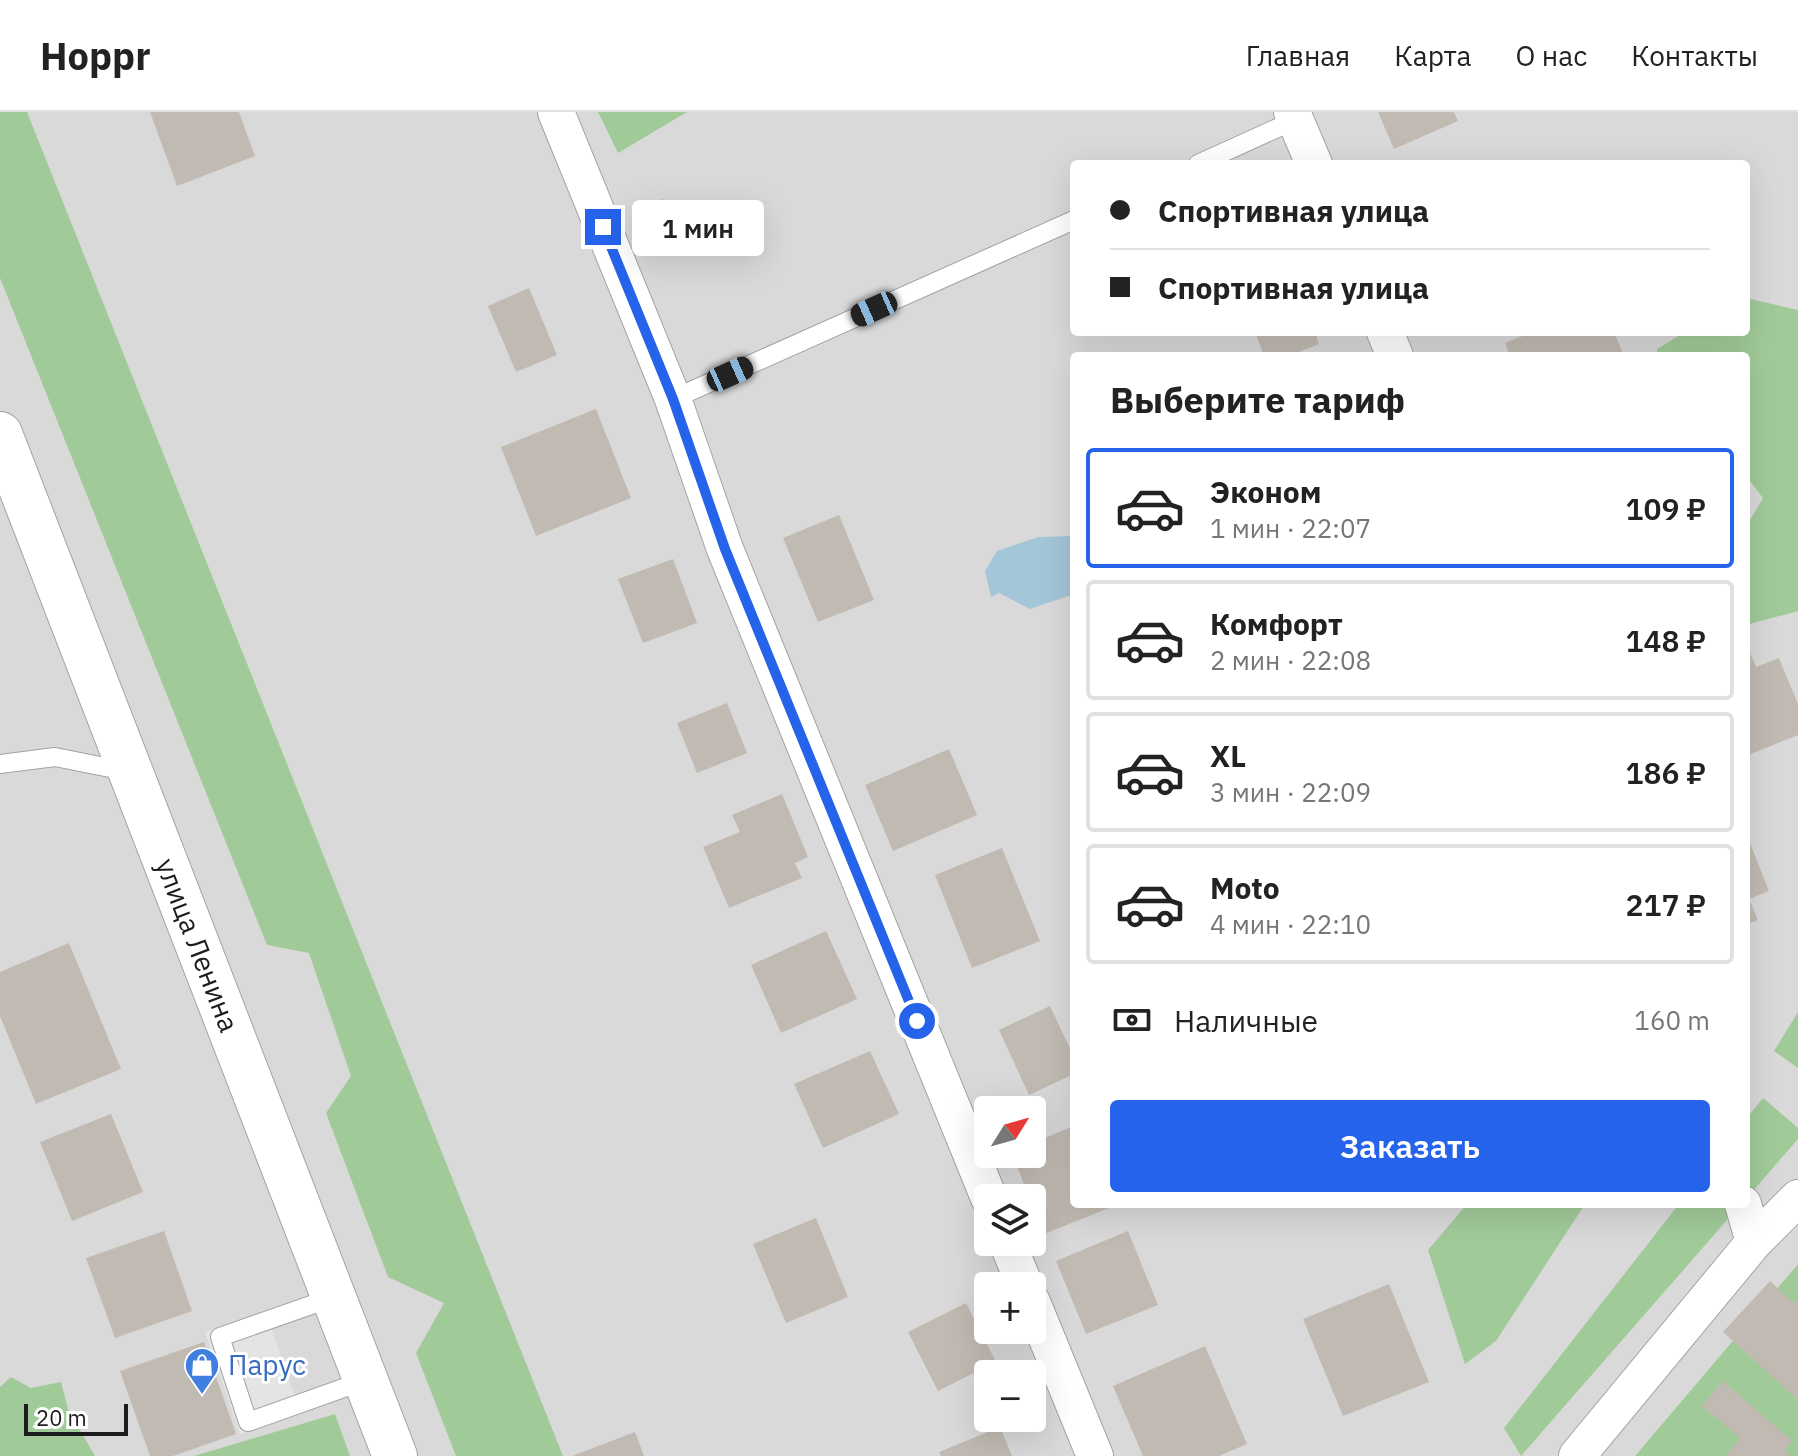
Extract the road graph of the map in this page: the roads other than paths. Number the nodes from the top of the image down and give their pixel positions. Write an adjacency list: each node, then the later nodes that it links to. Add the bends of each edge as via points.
1 (556, 112): 6 (street)
2 (1293, 116): 3 (lane); 4 (street)
3 (1206, 160)
4 (1312, 160)
5 (1070, 222): 6 (lane)
6 (673, 399): 10 (street, via 725,549)
7 (0, 434): 9 (street, улица Ленина)
8 (0, 764): 9 (lane, via 55,757)
9 (132, 773): 14 (street, улица Ленина)
10 (983, 1184)
11 (1798, 1198): 13 (street)
12 (1744, 1208): 13 (street)
13 (1754, 1242): 19 (street)
14 (334, 1297): 16 (street, улица Ленина); 16 (lane, via 220,1337 248,1422)
15 (1046, 1336): 18 (street)
16 (366, 1380): 17 (street, улица Ленина)
17 (395, 1456)
18 (1095, 1456)
19 (1577, 1456)

